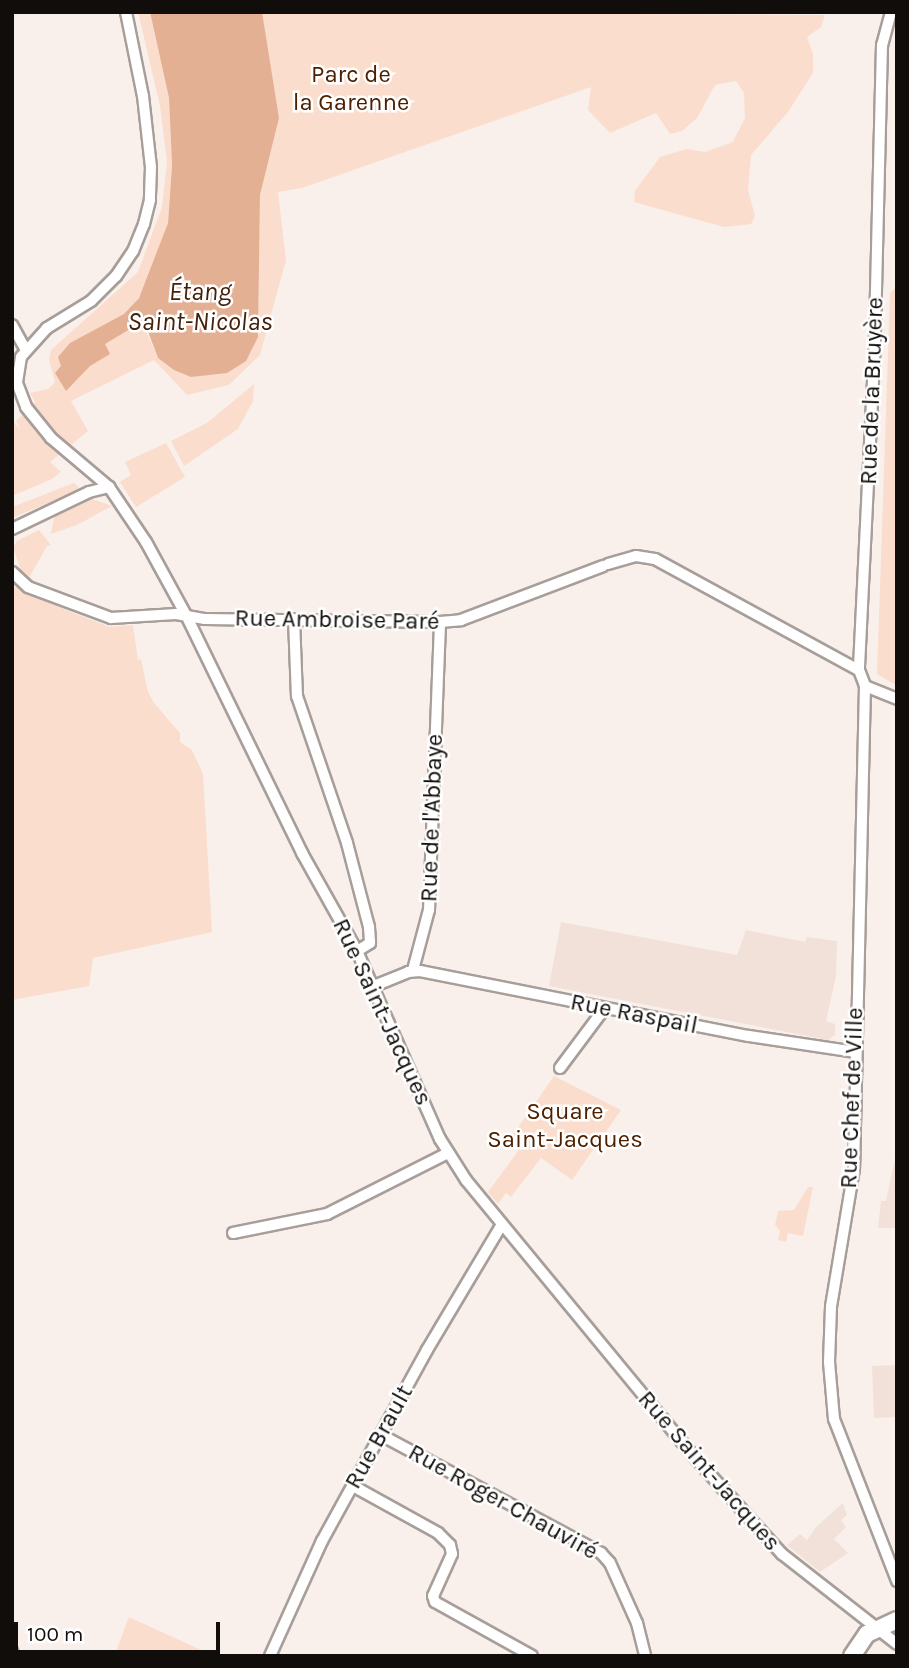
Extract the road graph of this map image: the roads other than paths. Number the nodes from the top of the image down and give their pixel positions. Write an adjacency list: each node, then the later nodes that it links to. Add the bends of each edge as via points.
1 (125, 12): 4 (street, via 143,96 151,167 144,224 116,276 91,301 47,328)
2 (891, 12): 11 (street, Rue de la Bruyère, via 882,45)
3 (12, 325): 4 (street)
4 (26, 350): 5 (street, Rue Saint-Jacques, via 18,366 17,383 32,415 51,438)
5 (109, 486): 6 (street); 8 (street, Rue Saint-Jacques)
6 (12, 529)
7 (12, 572): 8 (street, Rue Ambroise Paré, via 28,587 111,618)
8 (187, 617): 9 (street, Rue Ambroise Paré); 14 (street, Rue Saint-Jacques, via 302,853)
9 (294, 619): 10 (street, Rue Ambroise Paré); 14 (street, via 297,696 348,843 369,927 370,943)
10 (440, 622): 11 (street, Rue Ambroise Paré, via 461,620 636,556 655,559); 15 (street, Rue de l'Abbaye, via 429,910)
11 (859, 670): 12 (street, Rue de la Bruyère)
12 (865, 685): 13 (street); 18 (street, Rue Chef de Ville)
13 (897, 699)
14 (358, 951): 16 (street, Rue Saint-Jacques)
15 (413, 970): 16 (street); 17 (street, Rue Raspail)
16 (374, 986): 20 (street, Rue Saint-Jacques)
17 (604, 1009): 18 (street, Rue Raspail); 19 (street)
18 (856, 1052): 25 (street, Rue Chef de Ville, via 854,1169 831,1307 829,1362 835,1423)
19 (560, 1068)
20 (448, 1153): 21 (street, Rue Saint-Jacques); 22 (street, via 327,1214)
21 (501, 1226): 23 (street, Rue Brault); 27 (street, Rue Saint-Jacques, via 782,1554)
22 (233, 1233)
23 (381, 1435): 24 (street, Rue Brault); 31 (street, Rue Roger Chauviré, via 601,1553 637,1623)
24 (353, 1486): 29 (street, Rue Brault, via 322,1541); 30 (street, via 438,1533 450,1545 452,1554 433,1595 435,1602)
25 (897, 1581)
26 (897, 1620): 27 (main road)
27 (876, 1629): 28 (street, Rue Saint-Jacques); 32 (main road)
28 (897, 1644)
29 (270, 1656)
30 (531, 1656)
31 (645, 1656)
32 (852, 1656)

